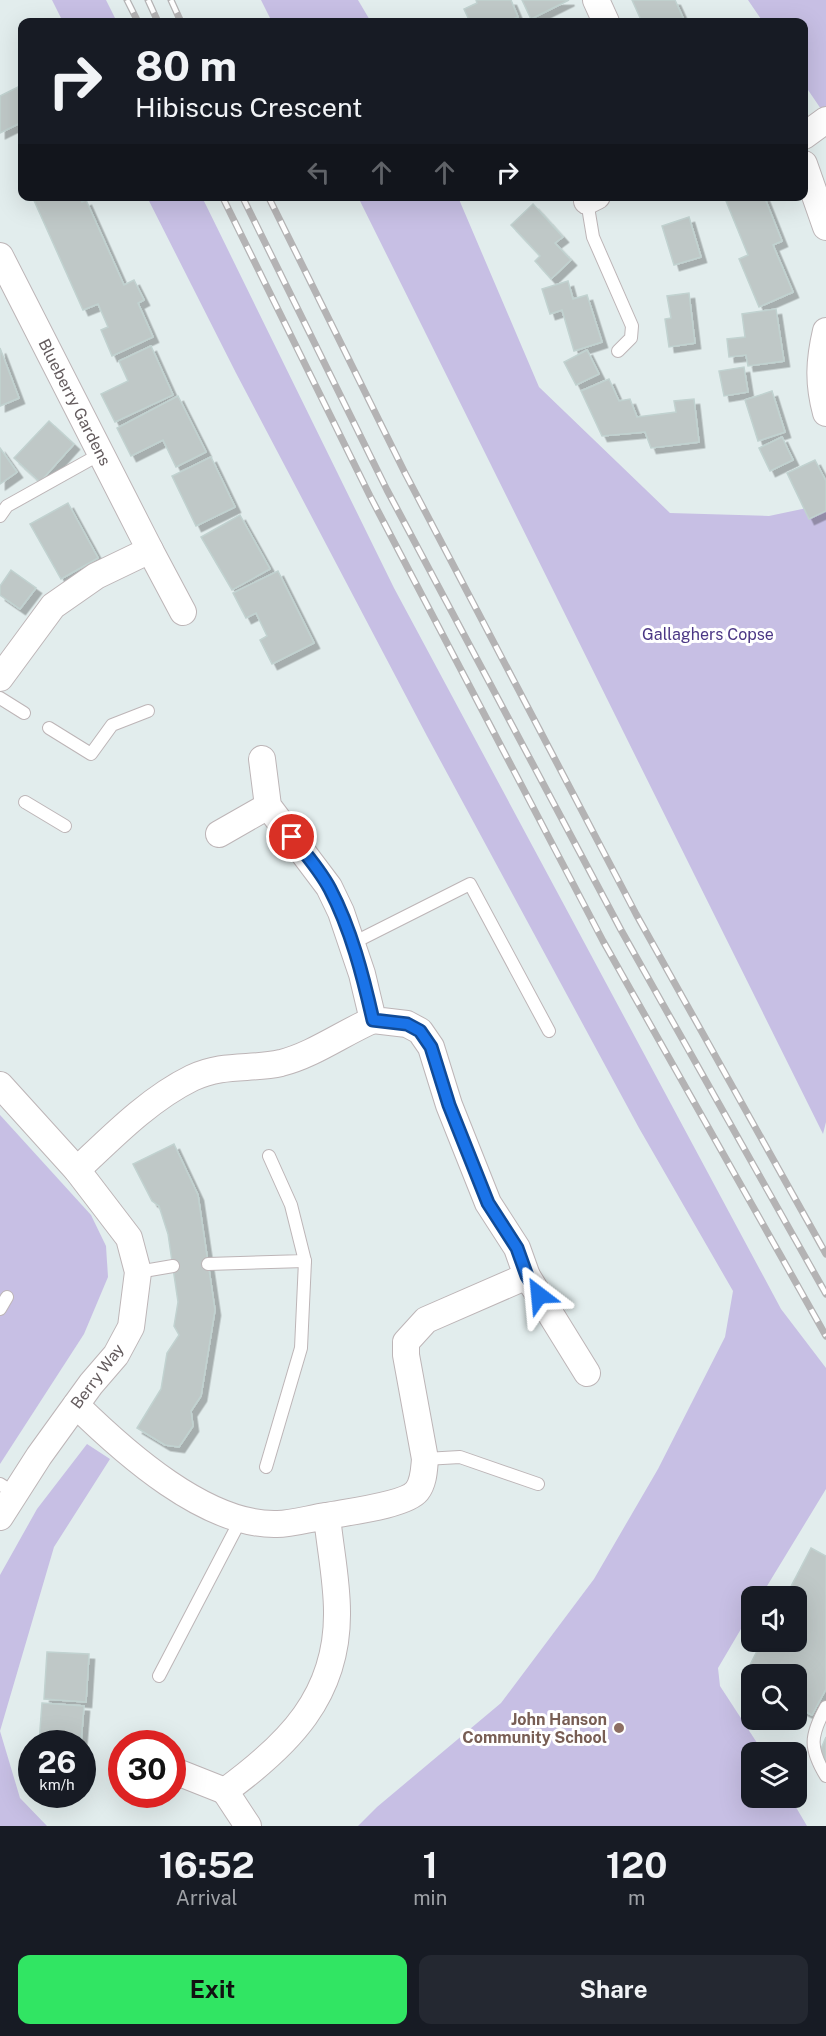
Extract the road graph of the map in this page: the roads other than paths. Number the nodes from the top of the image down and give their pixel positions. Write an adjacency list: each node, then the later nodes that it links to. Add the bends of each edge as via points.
1 (596, 0): 2 (street)
2 (604, 18)
3 (826, 120): 4 (street)
4 (808, 133)
5 (808, 176): 7 (street)
6 (592, 201): 10 (lane, via 593,237 632,326 630,338)
7 (826, 228)
8 (0, 256): 12 (street, Blueberry Gardens)
9 (826, 331): 11 (street, via 819,362)
10 (618, 351)
11 (826, 412)
12 (102, 453): 13 (lane, via 7,506); 14 (street, Blueberry Gardens)
13 (0, 516)
14 (150, 550): 15 (street, Blueberry Gardens); 16 (street, via 96,576 53,606)
15 (183, 612)
16 (0, 678)
17 (0, 698): 19 (lane)
18 (148, 711): 20 (lane, via 112,725 91,754)
19 (24, 713)
20 (49, 729)
21 (262, 759): 23 (street)
22 (25, 802): 24 (lane)
23 (268, 806): 25 (street); 26 (street, via 329,887)
24 (65, 825)
25 (219, 834)
26 (351, 944): 27 (street); 28 (lane, via 470,884)
27 (373, 1020): 31 (street, via 281,1063 238,1065 194,1077 143,1112); 36 (street, via 407,1024 420,1031 431,1047 488,1203 517,1248)
28 (549, 1031)
29 (0, 1085): 31 (street, Berry Way)
30 (269, 1156): 32 (lane, via 291,1205)
31 (77, 1170): 35 (street, Berry Way, via 129,1238)
32 (305, 1261): 33 (lane); 42 (lane, via 301,1348)
33 (208, 1264)
34 (173, 1266): 35 (lane)
35 (138, 1272): 40 (street, Berry Way, via 131,1327 116,1355)
36 (527, 1276): 39 (street); 41 (street, via 426,1320 406,1342 405,1355)
37 (7, 1297): 38 (lane)
38 (0, 1309)
39 (587, 1373)
40 (76, 1405): 44 (street, Berry Way); 47 (street, via 102,1430 195,1501)
41 (425, 1459): 43 (lane, via 460,1457); 45 (street, via 417,1491 404,1500)
42 (266, 1467)
43 (538, 1485)
44 (7, 1488): 46 (street, Berry Way)
45 (327, 1516): 47 (street, via 277,1524); 52 (street, via 337,1612 336,1643 329,1671 298,1728)
46 (0, 1517)
47 (241, 1519): 48 (lane)
48 (159, 1676)
49 (826, 1707): 51 (lane, via 812,1740 816,1759)
50 (186, 1776): 52 (street)
51 (826, 1776)
52 (225, 1791): 53 (street)
53 (248, 1826)

